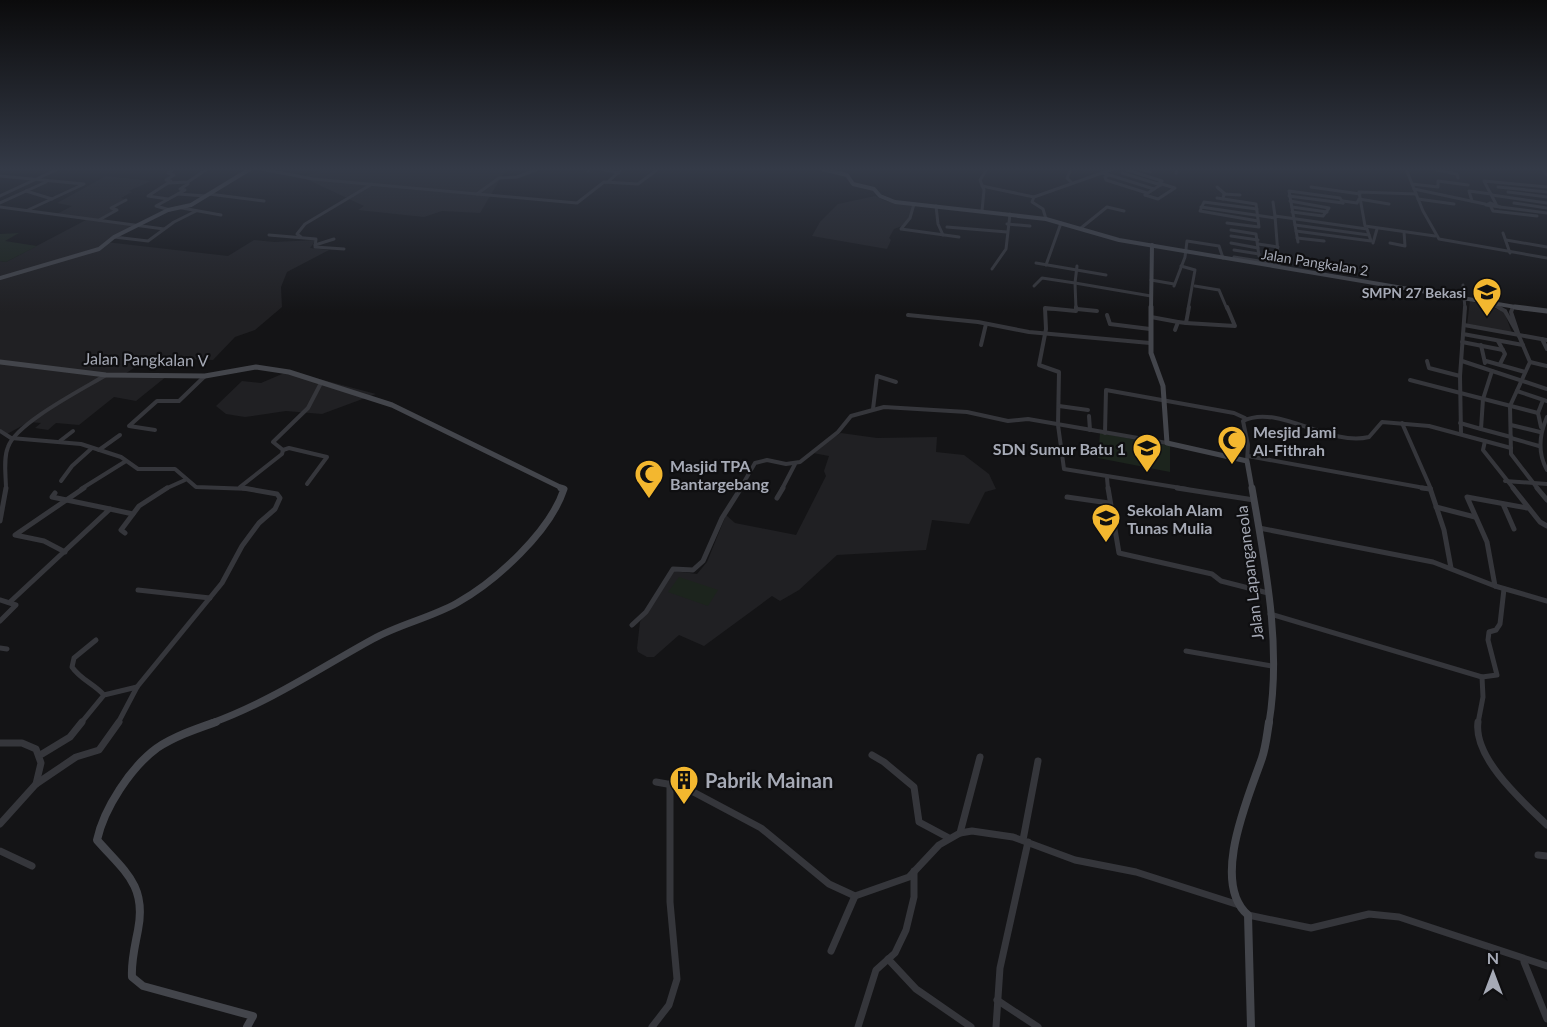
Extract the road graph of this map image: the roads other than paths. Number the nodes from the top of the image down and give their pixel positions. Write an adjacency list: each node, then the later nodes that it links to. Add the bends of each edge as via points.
1 (1258, 216): 19 (street)
2 (74, 217): 18 (street)
3 (105, 217): 18 (street)
4 (155, 217): 23 (street)
5 (187, 217): 30 (street)
6 (318, 217): 42 (street, via 301,227 297,234)
7 (910, 217): 37 (street, via 901,229)
8 (937, 217): 37 (street)
9 (1009, 217): 21 (street)
10 (1031, 217): 16 (street, Jalan Pangkalan 2)
11 (1094, 217): 27 (street)
12 (1232, 217): 19 (street)
13 (1275, 217): 17 (street); 53 (street)
14 (1361, 217): 28 (street)
15 (1426, 217): 40 (street)
16 (1046, 219): 20 (street, Jalan Pangkalan 2)
17 (1293, 219): 24 (street); 28 (street)
18 (99, 220): 23 (street)
19 (1258, 221): 22 (street, via 1257,228)
20 (1061, 223): 27 (street, Jalan Pangkalan 2); 63 (street)
21 (1007, 224): 25 (street); 33 (street)
22 (1227, 224)
23 (138, 225): 30 (street); 41 (street)
24 (1294, 225): 32 (street); 38 (street)
25 (1030, 226)
26 (947, 227): 33 (street)
27 (1081, 228): 52 (street, Jalan Pangkalan 2, via 1114,239)
28 (1367, 228): 29 (street); 38 (street)
29 (1377, 229): 34 (street); 48 (street)
30 (164, 230): 41 (street, via 145,241)
31 (1231, 230): 50 (street, via 1256,234)
32 (1296, 231): 38 (street, via 1371,241); 46 (street, via 1298,240)
33 (1007, 232): 68 (street, via 1009,240 1002,259)
34 (1404, 232): 40 (street); 49 (street, via 1405,246)
35 (1503, 233): 45 (street)
36 (269, 235): 42 (street)
37 (944, 235): 43 (street)
38 (1369, 235)
39 (1231, 236): 50 (street)
40 (1435, 236): 58 (street)
41 (114, 237): 70 (street, via 99,249)
42 (301, 237): 51 (street, via 316,238)
43 (959, 237)
44 (334, 239): 51 (street)
45 (1506, 240): 54 (street); 58 (street)
46 (1324, 241)
47 (1231, 243): 50 (street)
48 (1373, 243)
49 (1390, 243)
50 (1258, 244): 53 (street); 57 (street, via 1259,255)
51 (315, 245): 55 (street)
52 (1152, 245): 56 (street, Jalan Pangkalan 2); 72 (street)
53 (1278, 247): 66 (street)
54 (1547, 248)
55 (342, 249)
56 (1185, 250): 60 (street, Jalan Pangkalan 2); 60 (street, via 1186,241 1219,246); 65 (street)
57 (1234, 250)
58 (1510, 253): 61 (street)
59 (1234, 257): 66 (street)
60 (1224, 258): 66 (street, Jalan Pangkalan 2)
61 (1547, 258)
62 (1036, 263): 63 (street)
63 (1046, 265): 64 (street)
64 (1052, 266): 67 (street); 71 (street)
65 (1181, 266): 72 (street, via 1174,285); 76 (street, via 1195,270)
66 (1279, 266): 78 (street, Jalan Pangkalan 2)
67 (1077, 268): 69 (street); 73 (street)
68 (992, 269)
69 (1106, 275)
70 (0, 278)
71 (1046, 278): 73 (street); 75 (street, via 1040,278)
72 (1150, 280): 77 (street)
73 (1075, 284): 77 (street); 80 (street)
74 (1462, 285): 78 (street)
75 (1034, 286)
76 (1195, 286): 89 (street); 89 (street, via 1219,290 1234,326)
77 (1150, 296): 87 (street)
78 (1465, 299): 79 (street, Jalan Pangkalan 2); 91 (street)
79 (1489, 303): 81 (street, Jalan Pangkalan 2); 83 (street)
80 (1077, 309): 82 (street); 94 (street, via 1045,308)
81 (1512, 309): 83 (street); 84 (street, Jalan Pangkalan 2); 96 (street)
82 (1097, 311)
83 (1504, 311): 96 (street)
84 (1547, 311)
85 (908, 315): 90 (street)
86 (1107, 315): 92 (street, via 1110,324)
87 (1151, 317): 88 (street); 92 (street)
88 (1178, 321): 89 (street); 93 (street)
89 (1186, 323)
90 (986, 324): 94 (street); 101 (street)
91 (1464, 326): 95 (street); 96 (street)
92 (1150, 329): 100 (street)
93 (1175, 330)
94 (1045, 333): 100 (street); 130 (street, via 1039,365 1058,370)
95 (1463, 334): 97 (street); 99 (street)
96 (1518, 335): 98 (street); 103 (street)
97 (1498, 340): 103 (street); 105 (street)
98 (1544, 340): 104 (street)
99 (1462, 342): 102 (street); 107 (street)
100 (1150, 343): 127 (street)
101 (981, 345)
102 (1481, 345): 105 (street); 108 (street)
103 (1523, 345): 110 (street)
104 (1547, 349)
105 (1503, 350): 111 (street, via 1505,357)
106 (1427, 361): 118 (street, via 1429,368)
107 (1462, 361): 113 (street); 118 (street)
108 (1486, 361): 111 (street); 113 (street)
109 (0, 362): 116 (street, Jalan Pangkalan V)
110 (1530, 362): 112 (street); 115 (street)
111 (1500, 364): 115 (street)
112 (1547, 366)
113 (1482, 368): 114 (street)
114 (1492, 371): 120 (street); 126 (street)
115 (1526, 372): 120 (street)
116 (106, 375): 117 (street, Jalan Pangkalan V); 151 (street)
117 (205, 376): 121 (street, Jalan Pangkalan V, via 262,367); 143 (street, via 179,401 157,401 129,426)
118 (1460, 376): 125 (street)
119 (1410, 380): 125 (street)
120 (1521, 381): 123 (street); 124 (street)
121 (321, 382): 160 (street, via 302,415 273,442); 242 (street, Jalan Pangkalan V, via 392,405 564,489 543,527 499,572 459,602 394,628 251,708 166,743 147,758 103,818 97,840 135,884 140,898 130,963 132,977 143,986 253,1016)
122 (896, 382): 131 (street, via 877,376)
123 (1547, 389)
124 (1517, 391): 128 (street); 129 (street)
125 (1460, 393): 126 (street); 138 (street)
126 (1483, 399): 129 (street); 141 (street)
127 (1165, 400): 136 (street); 147 (street, via 1106,390); 155 (street)
128 (1545, 400): 133 (street)
129 (1510, 405): 133 (street); 140 (street)
130 (1059, 406): 132 (street); 139 (street)
131 (873, 410): 139 (street, via 896,407 960,411 1008,421); 165 (street, via 851,416 838,432)
132 (1088, 410)
133 (1538, 413): 146 (street)
134 (1089, 416): 144 (street)
135 (1547, 417): 146 (street)
136 (1245, 418): 137 (street, via 1280,419 1352,440 1371,436 1382,422); 162 (street)
137 (1402, 423): 148 (street); 175 (street)
138 (1460, 423): 141 (street); 148 (street)
139 (1058, 424): 144 (street); 167 (street, via 1064,469)
140 (1511, 425): 146 (street); 152 (street)
141 (1480, 429): 152 (street)
142 (73, 430): 153 (street)
143 (155, 430)
144 (1090, 430): 147 (street)
145 (0, 431): 151 (street)
146 (1540, 432): 150 (street); 156 (street)
147 (1106, 433): 155 (street)
148 (1461, 434): 154 (street)
149 (120, 435): 159 (street)
150 (1547, 437)
151 (11, 438): 153 (street); 189 (street)
152 (1511, 438): 156 (street); 158 (street)
153 (60, 441): 157 (street)
154 (1485, 441): 158 (street); 170 (street, via 1483,450)
155 (1167, 443): 162 (street)
156 (1539, 446): 161 (street)
157 (92, 448): 159 (street); 169 (street)
158 (1511, 448): 171 (street, via 1514,459)
159 (99, 450): 164 (street)
160 (283, 450): 172 (street, via 327,457); 174 (street, via 274,463)
161 (1540, 457): 163 (street); 166 (street)
162 (1248, 459): 175 (street); 181 (street, Jalan Lapanganeola)
163 (1547, 459)
164 (126, 461): 168 (street, via 138,469 175,469); 180 (street)
165 (795, 464): 179 (street); 206 (street, via 767,460 755,464 722,518 703,561 693,570 673,568 646,612)
166 (1547, 470)
167 (1107, 478): 181 (street); 182 (street)
168 (185, 480): 174 (street, via 196,487); 187 (street, via 167,487)
169 (61, 481)
170 (1505, 481): 171 (street); 185 (street)
171 (1532, 481): 173 (street); 178 (street)
172 (307, 484)
173 (1547, 484)
174 (240, 487): 200 (street, via 277,494 280,498 242,546)
175 (1430, 489): 184 (street)
176 (55, 493): 180 (street, via 52,497)
177 (1067, 497): 182 (street)
178 (1546, 497)
179 (777, 498)
180 (63, 500): 186 (street); 194 (street, via 15,535 44,541)
181 (1254, 500): 191 (street, Jalan Lapanganeola)
182 (1109, 503): 199 (street, via 1119,553 1212,574 1221,581)
183 (1503, 504): 185 (street); 188 (street, via 1467,496); 192 (street)
184 (1436, 507): 188 (street); 195 (street, via 1449,546)
185 (1527, 508): 190 (street)
186 (110, 509): 187 (street); 194 (street)
187 (133, 514): 193 (street, via 123,525 121,530)
188 (1475, 517): 196 (street, via 1487,542)
189 (0, 522)
190 (1547, 526)
191 (1259, 528): 195 (street); 199 (street, Jalan Lapanganeola)
192 (1514, 529)
193 (125, 533)
194 (65, 552): 203 (street)
195 (1451, 568): 196 (street)
196 (1495, 586): 197 (street)
197 (1504, 589): 202 (street); 212 (street, via 1500,624 1489,632 1488,640 1497,675)
198 (138, 590): 200 (street)
199 (1268, 593): 204 (street, Jalan Lapanganeola)
200 (210, 598): 213 (street)
201 (0, 600): 203 (street)
202 (1547, 601)
203 (10, 602): 205 (street, via 16,605)
204 (1270, 614): 211 (street, Jalan Lapanganeola); 212 (street)
205 (0, 621)
206 (632, 625)
207 (96, 639): 214 (street, via 74,658 72,667 81,679 92,682)
208 (0, 648): 209 (street)
209 (7, 649)
210 (1186, 651): 211 (street)
211 (1272, 666): 234 (street, Jalan Lapanganeola, via 1264,750 1238,831 1233,866)
212 (1482, 677): 223 (street, via 1479,743 1520,801)
213 (137, 687): 214 (street); 221 (street, via 114,732 99,750 76,757)
214 (104, 695): 216 (street, via 70,737)
215 (0, 743): 216 (street, via 25,743)
216 (42, 754): 221 (street)
217 (872, 755): 226 (street, via 895,768 914,787 919,822)
218 (980, 757): 225 (street)
219 (1038, 761): 227 (street)
220 (656, 782): 222 (street)
221 (36, 784): 224 (street)
222 (670, 784): 233 (street, via 684,787 761,828 829,885); 243 (street, via 670,902 678,968 669,1005)
223 (1545, 822)
224 (0, 824)
225 (960, 833): 226 (street); 227 (street, via 992,833)
226 (949, 838): 232 (street)
227 (1026, 841): 234 (street, via 1075,860 1136,872); 240 (street)
228 (0, 851): 231 (street)
229 (1538, 855): 230 (street)
230 (1547, 856)
231 (32, 866)
232 (915, 871): 233 (street, via 909,877); 237 (street, via 906,930)
233 (855, 896): 236 (street)
234 (1239, 905): 235 (street)
235 (1248, 915): 238 (street, via 1319,928 1350,916 1378,914 1448,931); 248 (street)
236 (831, 951)
237 (888, 959): 244 (street, via 874,975); 245 (street, via 916,989)
238 (1524, 962): 239 (street); 241 (street)
239 (1547, 966)
240 (997, 1000): 246 (street); 247 (street)
241 (1547, 1019)
242 (247, 1027)
243 (651, 1027)
244 (858, 1027)
245 (971, 1027)
246 (996, 1027)
247 (1038, 1027)
248 (1251, 1027)

